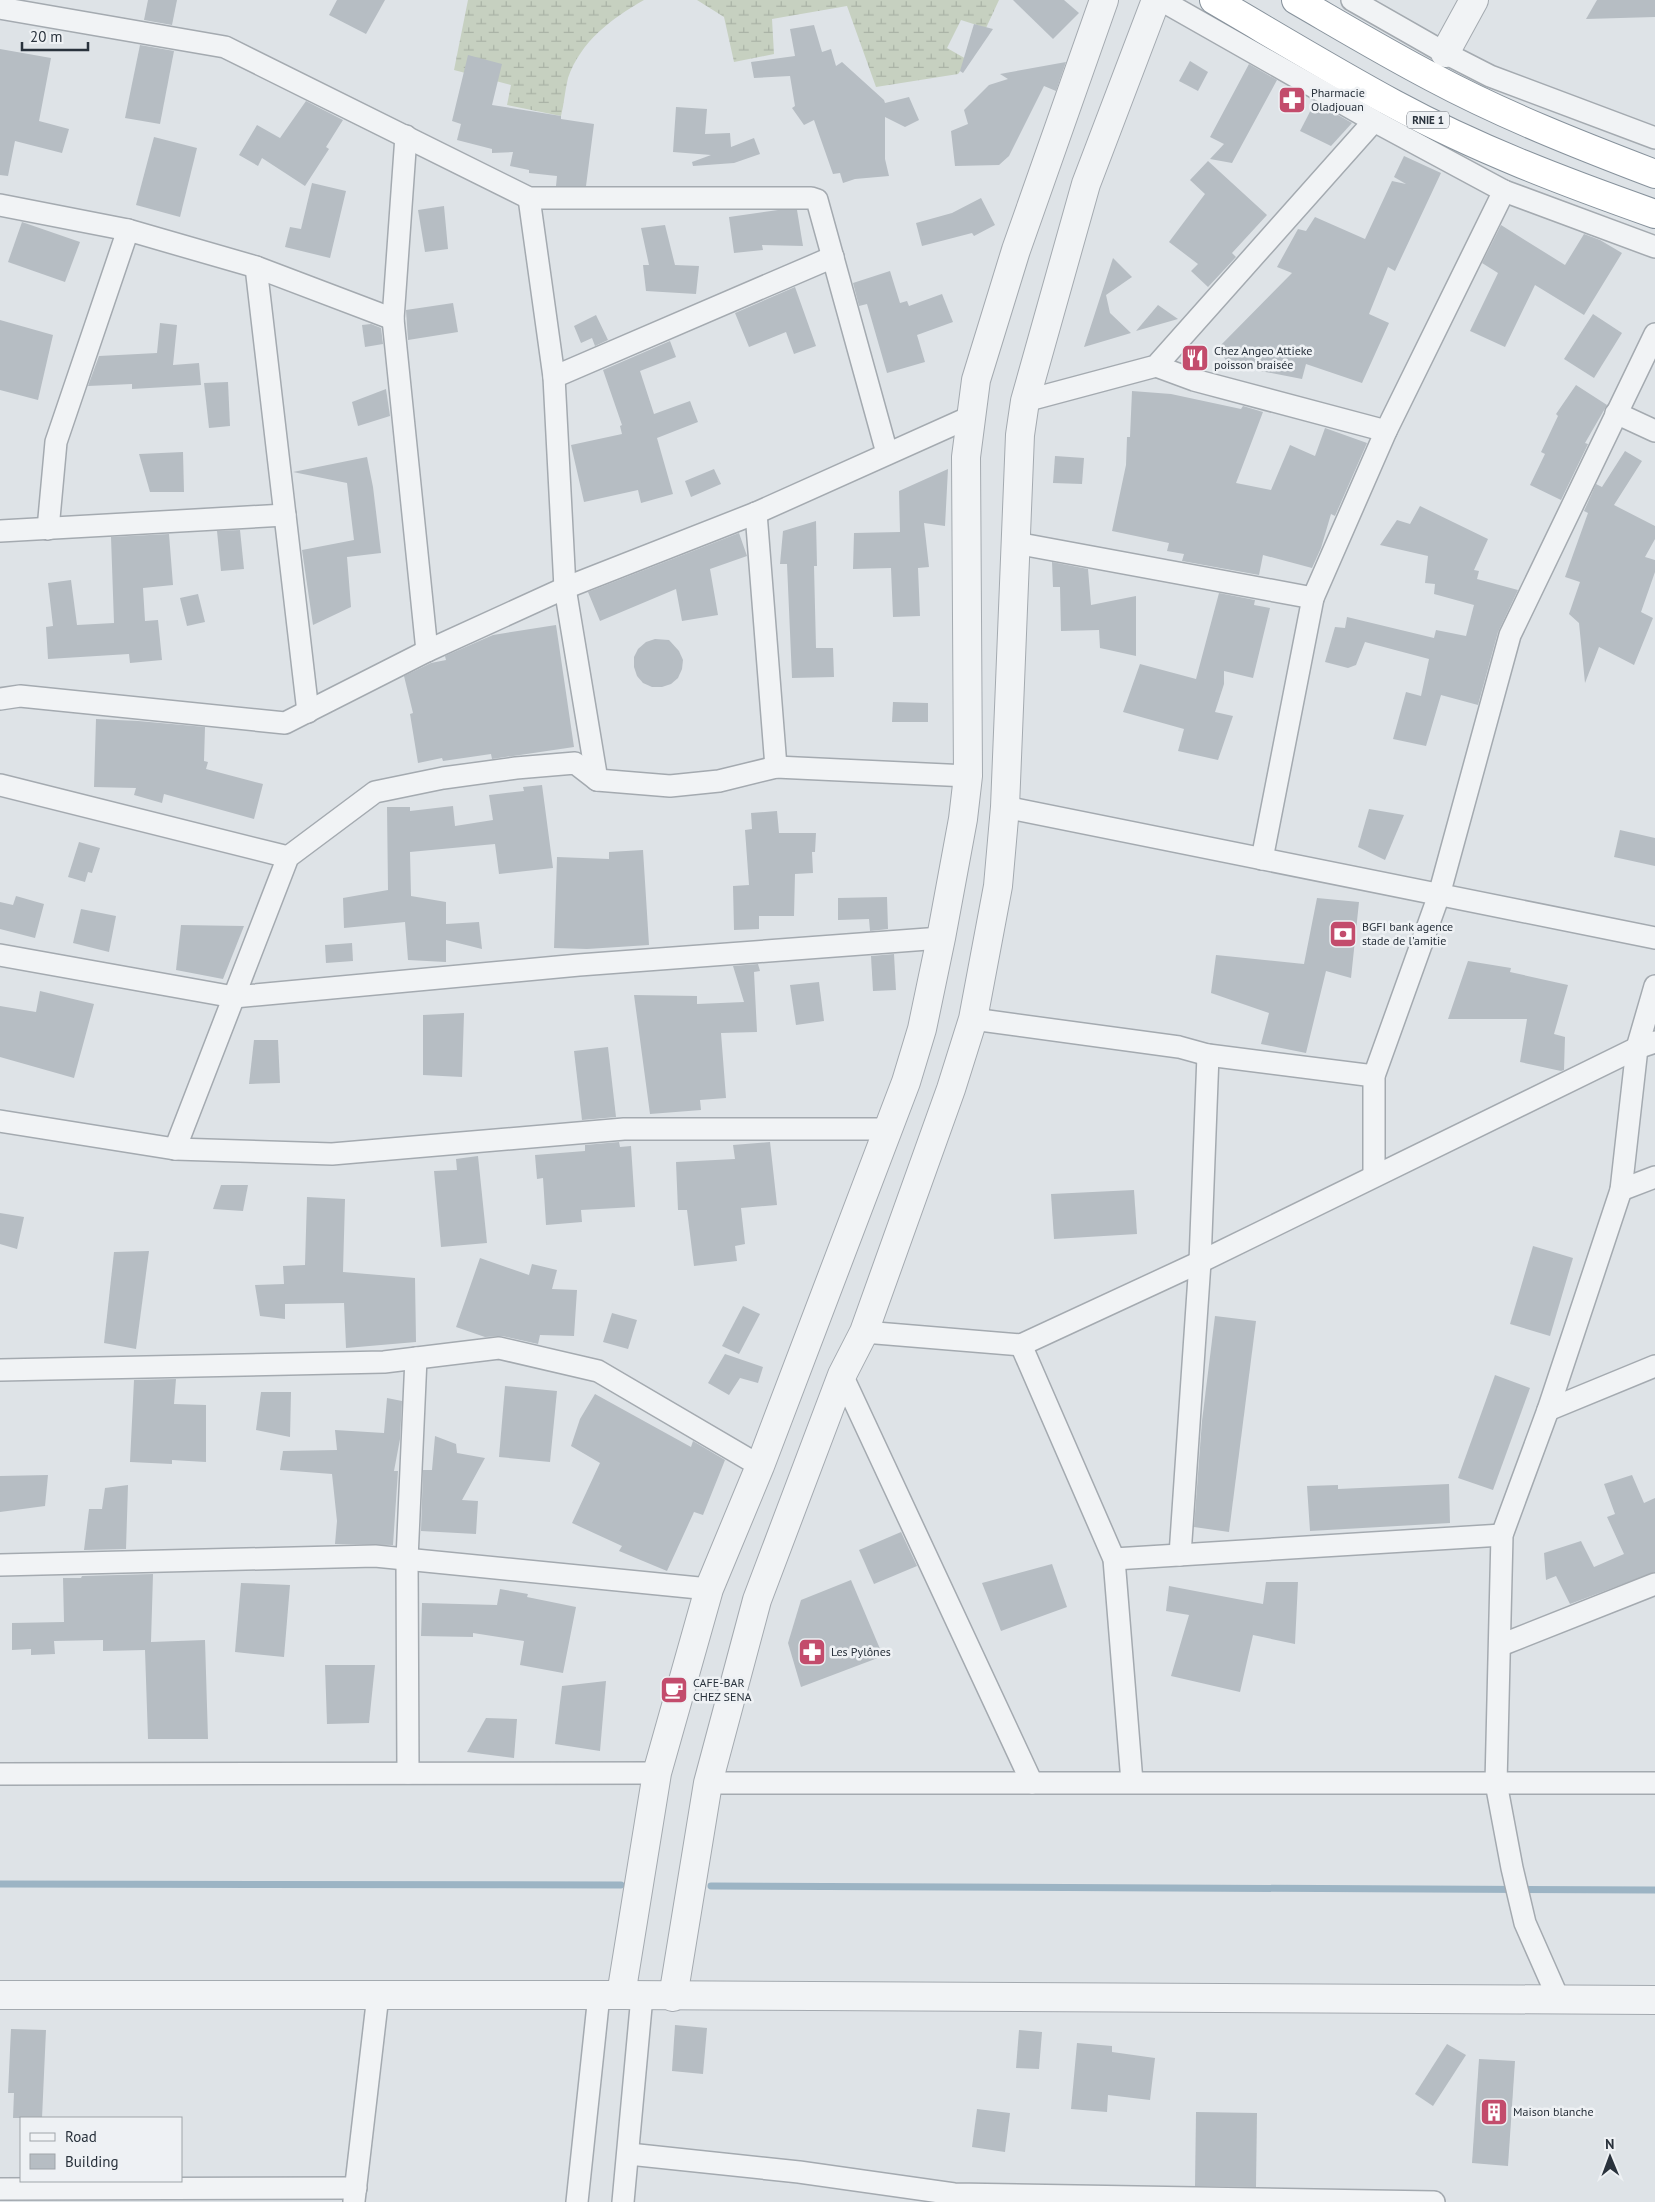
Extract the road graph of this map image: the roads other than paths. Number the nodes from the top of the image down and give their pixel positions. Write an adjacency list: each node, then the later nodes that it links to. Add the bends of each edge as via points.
1 (1104, 0): 28 (street, via 1016,250 976,380)
2 (1156, 0): 26 (street, via 1086,184)
3 (1161, 0): 10 (street)
4 (1214, 0): 17 (highway, RNIE 1, via 1395,104 1473,142)
5 (1296, 0): 13 (highway, via 1432,77 1584,147)
6 (1352, 0): 9 (street)
7 (1474, 0): 9 (street)
8 (0, 8): 11 (street, via 225,47)
9 (1445, 53): 12 (street, via 1490,76)
10 (1374, 122): 14 (street); 24 (street)
11 (406, 136): 15 (street); 22 (street)
12 (1655, 138)
13 (1655, 174)
14 (1504, 191): 19 (street); 29 (street)
15 (529, 198): 20 (street, via 811,198 817,200); 25 (street)
16 (0, 205): 18 (street)
17 (1655, 214)
18 (128, 230): 21 (street); 34 (street, via 56,442)
19 (1655, 247)
20 (834, 257): 25 (street); 31 (street)
21 (256, 267): 22 (street); 33 (street)
22 (393, 319): 39 (street)
23 (1655, 334): 27 (street)
24 (1156, 366): 26 (street); 29 (street, via 1194,380)
25 (554, 377): 37 (street)
26 (1025, 401): 36 (street, via 1020,435)
27 (1616, 413): 30 (street); 49 (street, via 1510,635)
28 (970, 417): 31 (street); 43 (street, via 966,458)
29 (1386, 431): 38 (street)
30 (1655, 431)
31 (887, 453): 32 (street)
32 (756, 513): 37 (street); 42 (street)
33 (285, 515): 34 (street); 41 (street)
34 (48, 529): 35 (street)
35 (0, 531)
36 (1016, 543): 38 (street); 46 (street)
37 (565, 588): 39 (street); 44 (street)
38 (1313, 598): 48 (street)
39 (427, 651): 41 (street)
40 (0, 699): 41 (street, via 20,696 284,723)
41 (308, 712)
42 (776, 768): 43 (street); 44 (street, via 720,781 670,786)
43 (968, 776): 50 (street, via 964,819)
44 (597, 780): 47 (street, via 575,763 443,778 375,792)
45 (0, 785): 47 (street)
46 (1005, 807): 48 (street); 55 (street, via 998,886)
47 (288, 857): 54 (street)
48 (1262, 859): 49 (street)
49 (1439, 895): 51 (street); 58 (street)
50 (941, 938): 54 (street, via 579,965); 60 (street, via 922,1029)
51 (1655, 938)
52 (0, 955): 54 (street)
53 (1655, 986): 56 (street)
54 (234, 997): 61 (street)
55 (973, 1018): 57 (street, via 1179,1047); 66 (street, via 952,1089)
56 (1646, 1045): 62 (street); 64 (street)
57 (1208, 1055): 58 (street); 65 (street)
58 (1374, 1076): 62 (street)
59 (0, 1122): 61 (street)
60 (889, 1128): 61 (street, via 624,1129 332,1154); 73 (street)
61 (175, 1149)
62 (1374, 1176): 65 (street)
63 (1655, 1177): 64 (street)
64 (1621, 1190): 72 (street)
65 (1200, 1262): 67 (street); 75 (street)
66 (864, 1332): 67 (street); 71 (street)
67 (1021, 1345): 77 (street)
68 (416, 1358): 70 (street, via 384,1362); 73 (street, via 499,1348 598,1371); 76 (street)
69 (1655, 1366): 72 (street)
70 (0, 1370)
71 (842, 1376): 85 (street, via 757,1600); 87 (street)
72 (1548, 1410): 74 (street)
73 (760, 1466): 80 (street)
74 (1502, 1534): 75 (street); 81 (street)
75 (1180, 1555): 77 (street)
76 (407, 1559): 78 (street, via 375,1556); 80 (street); 82 (street)
77 (1114, 1559): 86 (street)
78 (0, 1565)
79 (1655, 1584): 81 (street)
80 (708, 1589): 83 (street)
81 (1501, 1645): 88 (street)
82 (408, 1773): 83 (street); 84 (street)
83 (656, 1773): 92 (street)
84 (0, 1774)
85 (708, 1782): 87 (street); 93 (street)
86 (1132, 1782): 87 (street); 88 (street)
87 (1032, 1783)
88 (1496, 1783): 89 (street); 94 (street, via 1525,1923)
89 (1655, 1783)
90 (0, 1995): 91 (street)
91 (378, 1995): 92 (street); 98 (street)
92 (621, 1996): 93 (street); 96 (street); 99 (street)
93 (673, 1997): 94 (street)
94 (1559, 2000): 95 (street)
95 (1655, 2000)
96 (629, 2154): 100 (street); 101 (street, via 799,2172 954,2194)
97 (0, 2189): 98 (street)
98 (355, 2195)
99 (577, 2202)
100 (623, 2202)
101 (1434, 2202)

